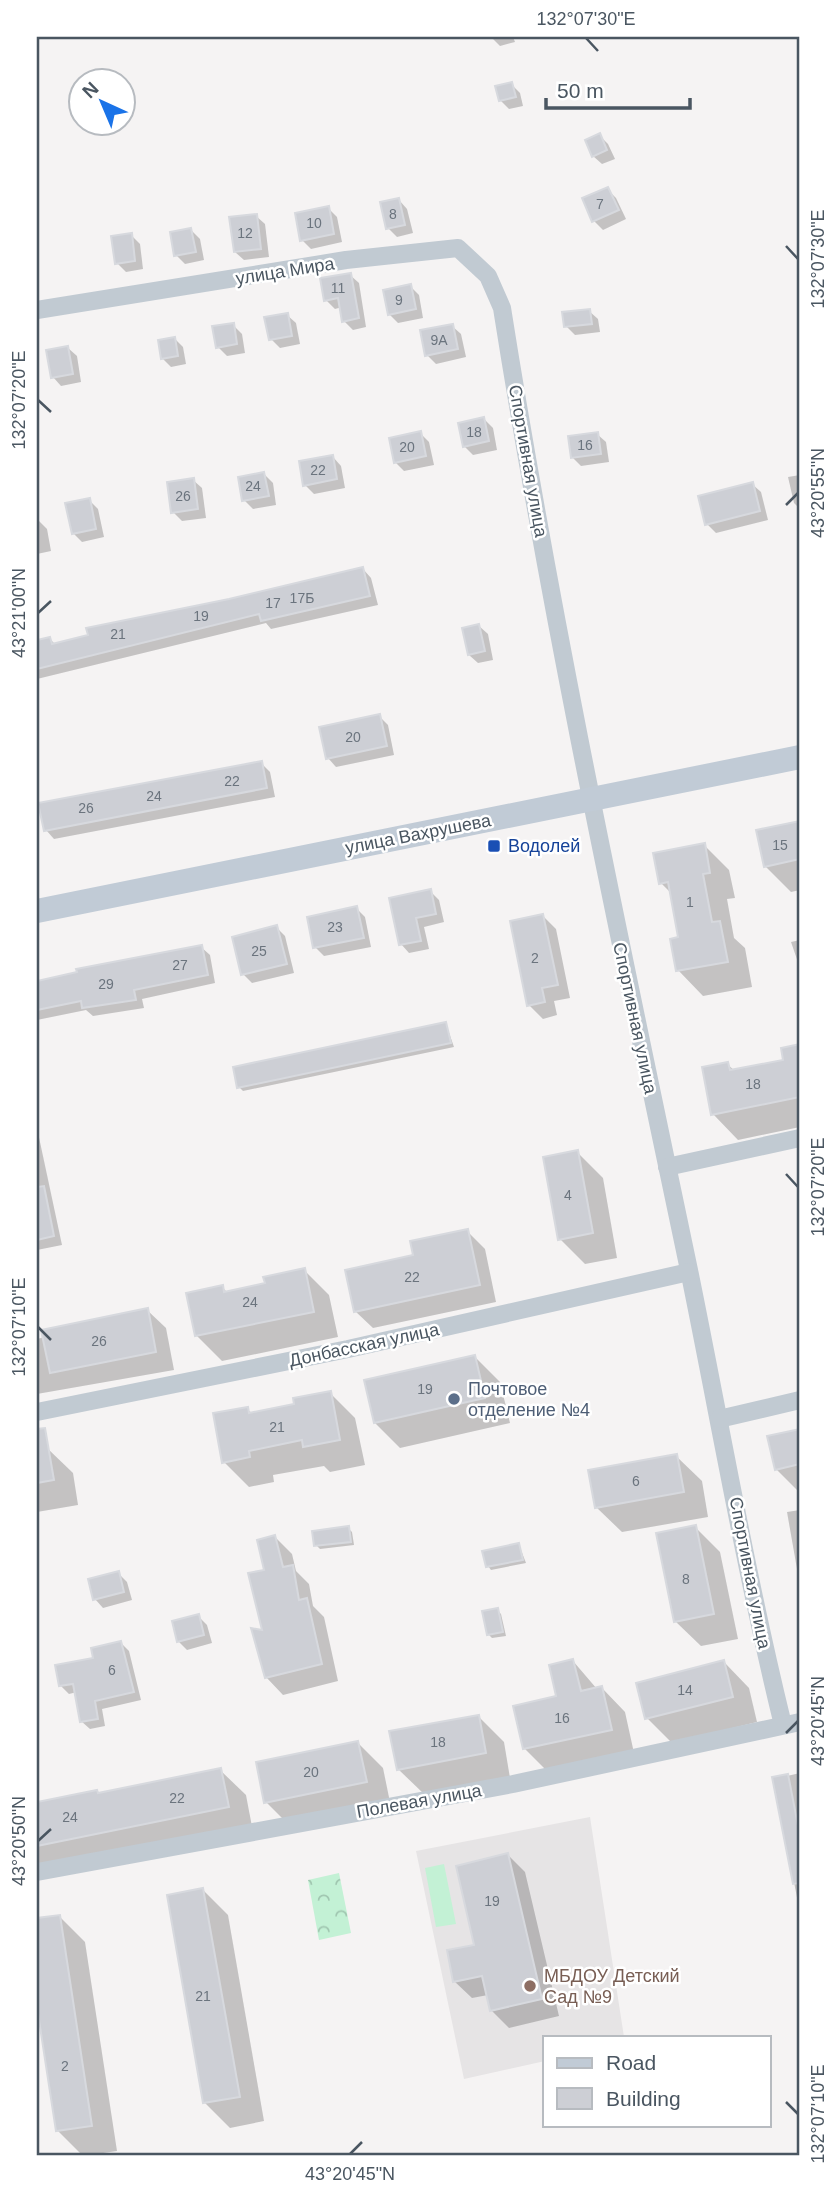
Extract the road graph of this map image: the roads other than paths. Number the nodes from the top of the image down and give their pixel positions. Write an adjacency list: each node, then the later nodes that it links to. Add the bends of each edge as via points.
1 (502, 308): 2 (street, улица Мира, via 488,276 458,248 346,260); 4 (street, Спортивная улица)
2 (37, 310)
3 (800, 757): 4 (main road, улица Вахрушева)
4 (589, 799): 5 (main road, улица Вахрушева); 7 (street, Спортивная улица)
5 (37, 911)
6 (800, 1138): 7 (street)
7 (667, 1167): 8 (street, Спортивная улица)
8 (689, 1272): 10 (street, Донбасская улица, via 362,1346); 11 (street, Спортивная улица)
9 (800, 1400): 11 (street)
10 (37, 1412)
11 (719, 1419): 12 (street, Спортивная улица, via 762,1640)
12 (791, 1723): 13 (street, Полевая улица, via 513,1784)
13 (37, 1872)

